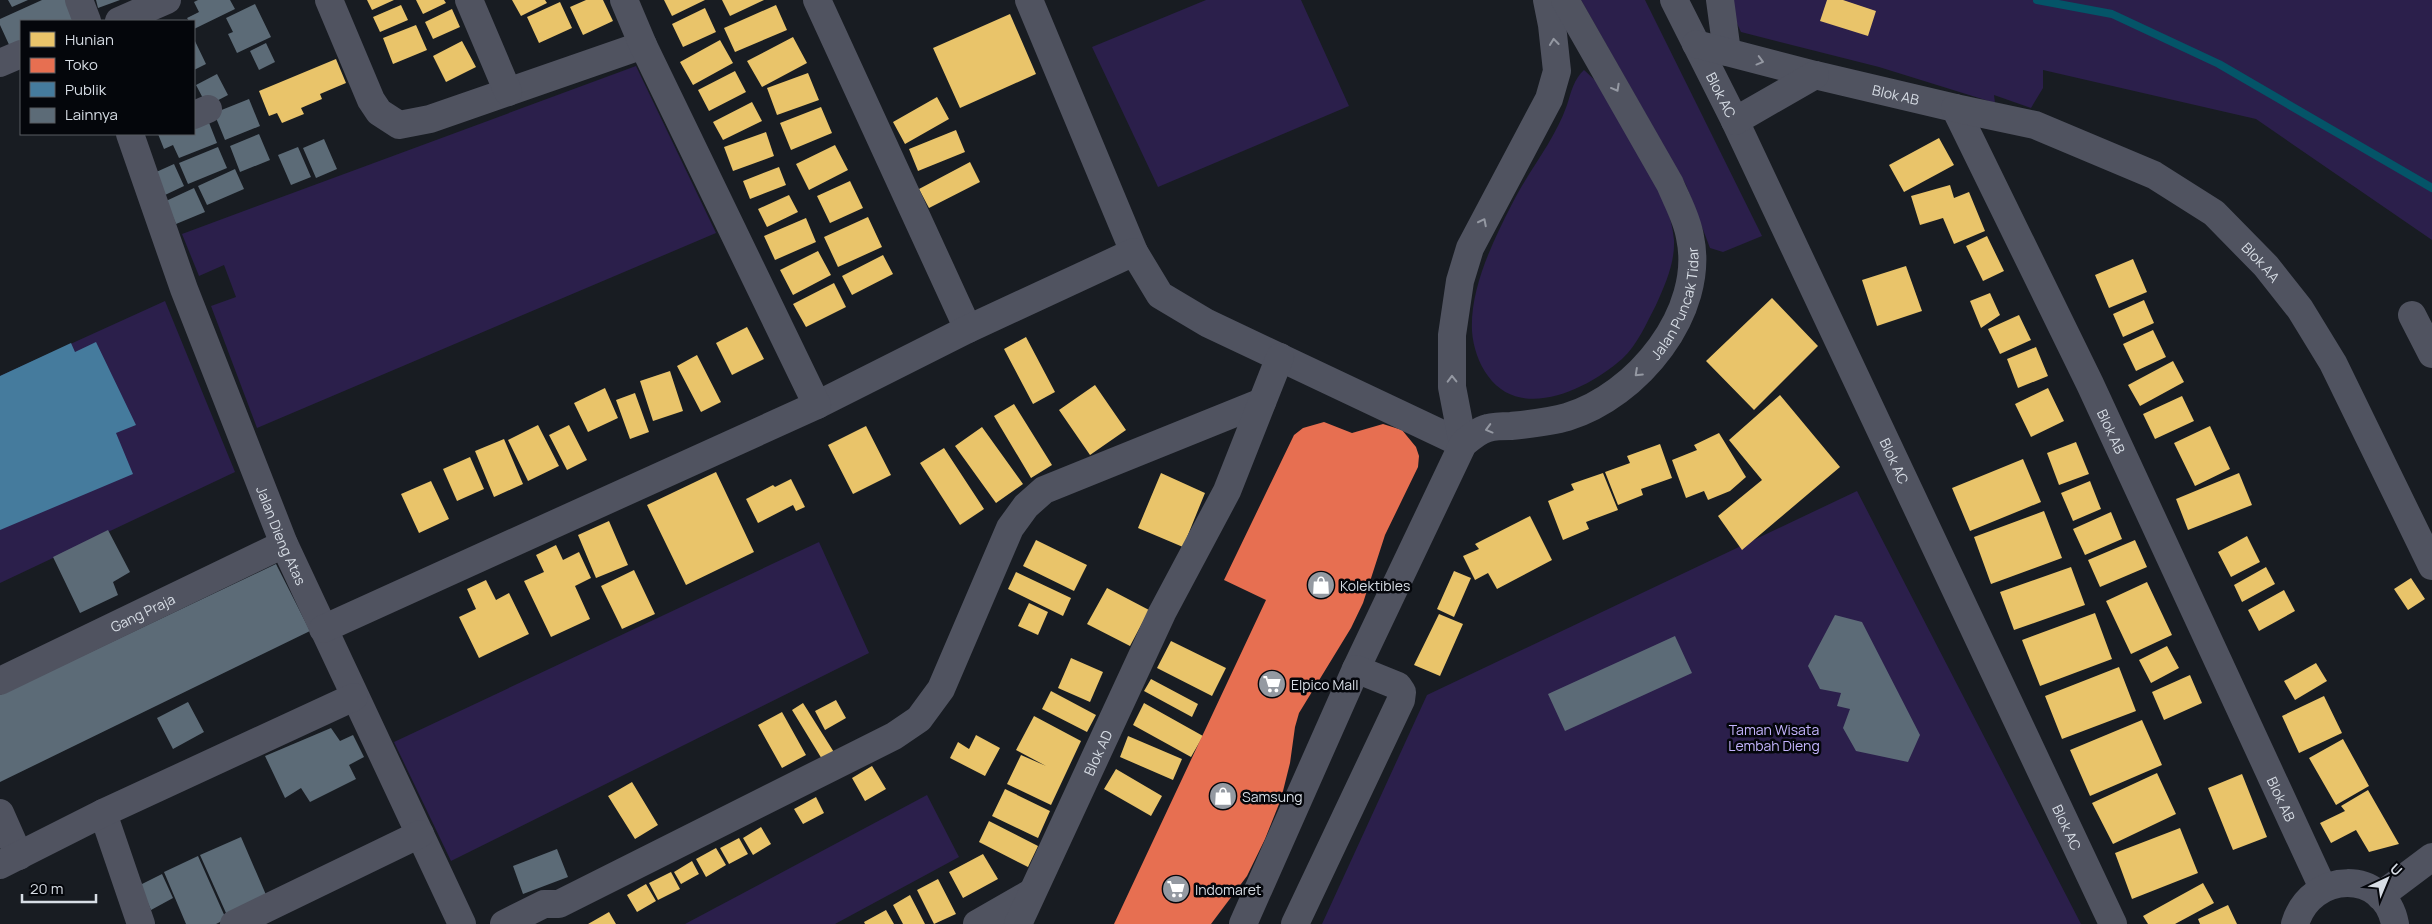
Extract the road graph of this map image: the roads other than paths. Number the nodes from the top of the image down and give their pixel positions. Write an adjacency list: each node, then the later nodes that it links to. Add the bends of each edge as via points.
1 (79, 0): 12 (street)
2 (167, 0): 13 (street)
3 (329, 0): 22 (street, via 371,100 388,121 398,126 430,119)
4 (469, 0): 22 (street)
5 (624, 0): 14 (street)
6 (816, 0): 28 (street)
7 (1029, 0): 26 (street)
8 (1547, 0): 20 (street, one-way to 8)
9 (1565, 0): 18 (street, Jalan Puncak Tidar)
10 (1674, 0): 15 (street, Blok AC)
11 (1720, 0): 16 (street)
12 (87, 20)
13 (121, 20)
14 (643, 44): 22 (street); 32 (street)
15 (1696, 44): 16 (street, Blok AB); 24 (street, Blok AC)
16 (1727, 52): 21 (street, Blok AB, one-way to 21)
17 (20, 54): 19 (street)
18 (1597, 54): 20 (street); 33 (street, Jalan Puncak Tidar, one-way to 33, via 1683,213 1691,237 1692,263 1686,298 1673,330 1655,356 1636,375 1593,406 1567,417 1488,428)
19 (0, 63)
20 (1557, 71): 33 (street, one-way to 20, via 1452,386 1452,335 1460,281 1470,248 1549,99)
21 (1815, 75): 23 (street, Blok AB); 24 (street)
22 (508, 92)
23 (1955, 108): 35 (street, Blok AA, via 2035,126 2154,176 2214,213 2266,266 2300,309 2333,364); 45 (street, Blok AB, via 2090,384)
24 (1734, 122): 56 (street, Blok AC)
25 (135, 135): 34 (street, Jalan Dieng Atas, via 184,289)
26 (1134, 252): 28 (street); 30 (street, via 1160,295 1207,323)
27 (2412, 315): 29 (street)
28 (968, 330): 32 (street)
29 (2432, 354)
30 (1280, 357): 31 (street, Blok AD); 33 (street)
31 (1262, 402): 46 (street, Blok AD, via 1227,491 1162,613); 51 (street, via 1044,490 1026,506 1010,528 940,689 919,720 894,736 559,904 544,904)
32 (817, 405): 36 (street)
33 (1463, 444): 37 (street)
34 (284, 544): 36 (street, Jalan Dieng Atas); 38 (street, Gang Praja)
35 (2432, 566)
36 (322, 628): 39 (street, Jalan Dieng Atas)
37 (1356, 669): 54 (street); 55 (street, via 1398,686 1402,692 1401,700)
38 (0, 681)
39 (354, 697): 41 (street); 42 (street, Jalan Dieng Atas)
40 (0, 813): 44 (street)
41 (103, 813): 44 (street); 48 (street)
42 (420, 834): 49 (street); 50 (street, Jalan Dieng Atas)
43 (2432, 857): 47 (street)
44 (10, 861)
45 (2323, 888): 47 (street, via 2349,883); 57 (street, via 2306,900)
46 (1031, 893): 52 (street); 53 (street, Blok AD)
47 (2380, 896): 58 (street)
48 (141, 924)
49 (234, 924)
50 (462, 924)
51 (504, 924)
52 (977, 924)
53 (1018, 924)
54 (1242, 924)
55 (1295, 924)
56 (2113, 924)
57 (2295, 924)
58 (2395, 924)

